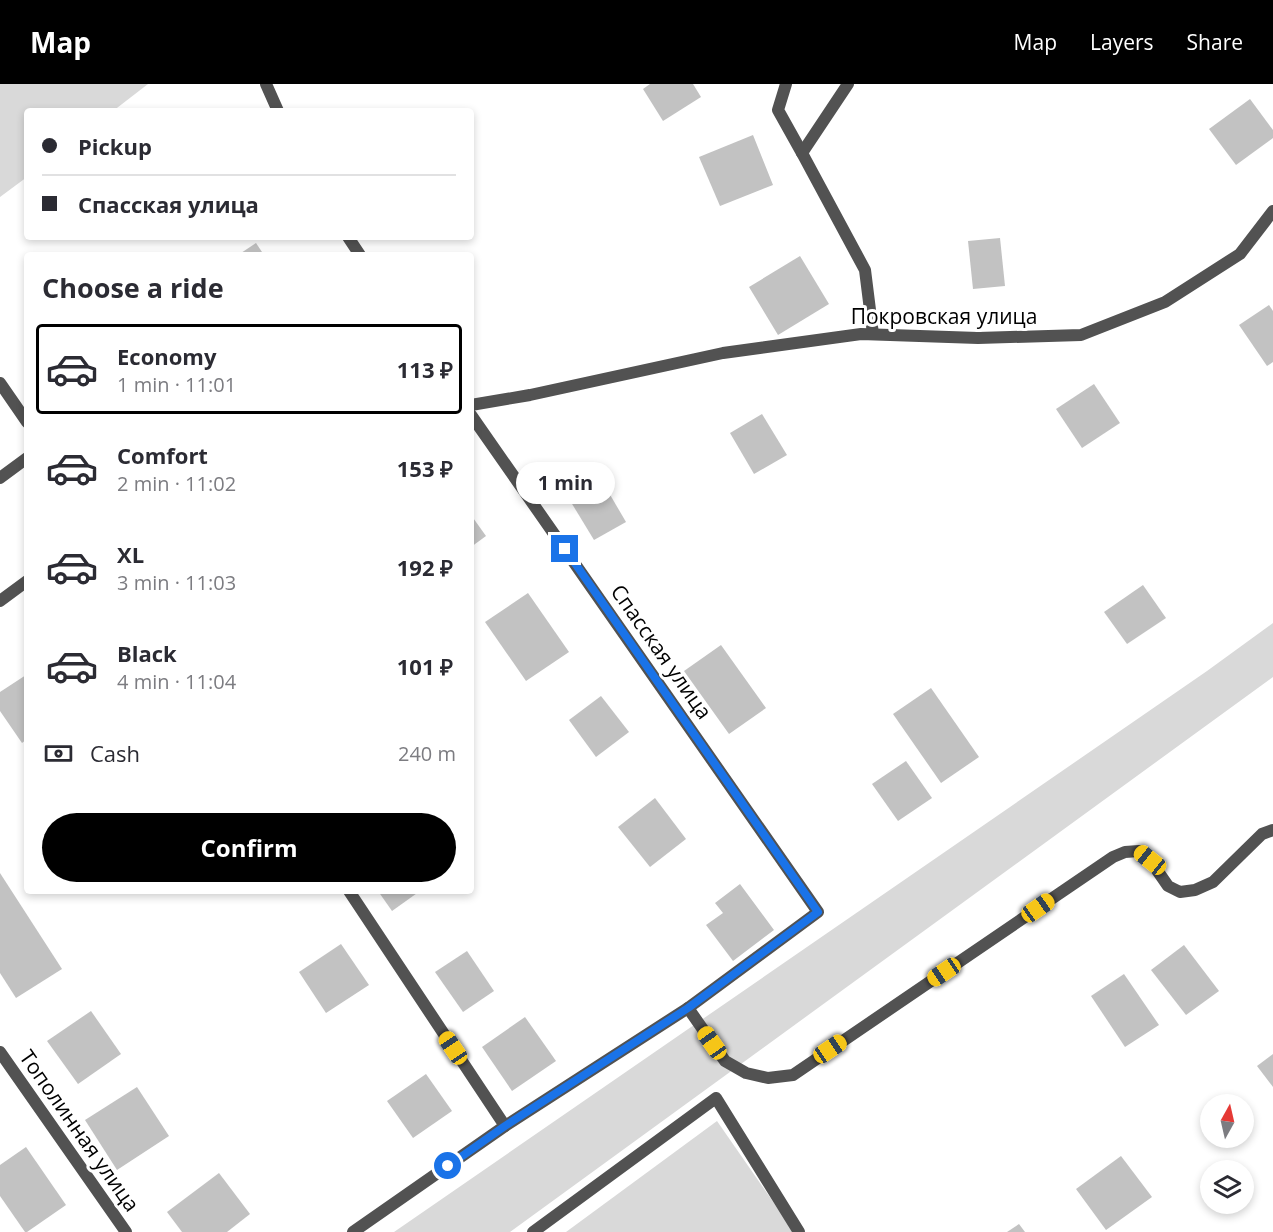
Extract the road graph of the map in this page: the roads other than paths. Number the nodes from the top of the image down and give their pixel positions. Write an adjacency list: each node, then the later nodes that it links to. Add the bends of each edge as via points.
1 (266, 84): 4 (street)
2 (786, 84): 5 (street, via 778,110)
3 (848, 84): 5 (street)
4 (277, 108)
5 (802, 153): 7 (street, via 865,270)
6 (1273, 211): 7 (street, Покровская улица, via 1240,254 1165,302 1082,335 978,338)
7 (873, 334): 9 (street, Покровская улица, via 723,353)
8 (0, 383): 10 (street)
9 (474, 404)
10 (24, 418)
11 (474, 419): 18 (street, Спасская улица, via 818,912)
12 (24, 460): 13 (street)
13 (0, 478)
14 (24, 583): 15 (street)
15 (0, 601)
16 (1273, 830): 18 (street, via 1262,834 1213,882 1195,890 1180,892 1168,886 1140,851 1113,857 793,1075 768,1078 746,1073 725,1061)
17 (351, 894): 20 (street)
18 (688, 1008): 20 (street)
19 (0, 1052): 22 (street, Тополинная улица)
20 (505, 1126): 23 (street)
21 (794, 1230): 24 (street, via 716,1098)
22 (126, 1232)
23 (353, 1232)
24 (533, 1232)

